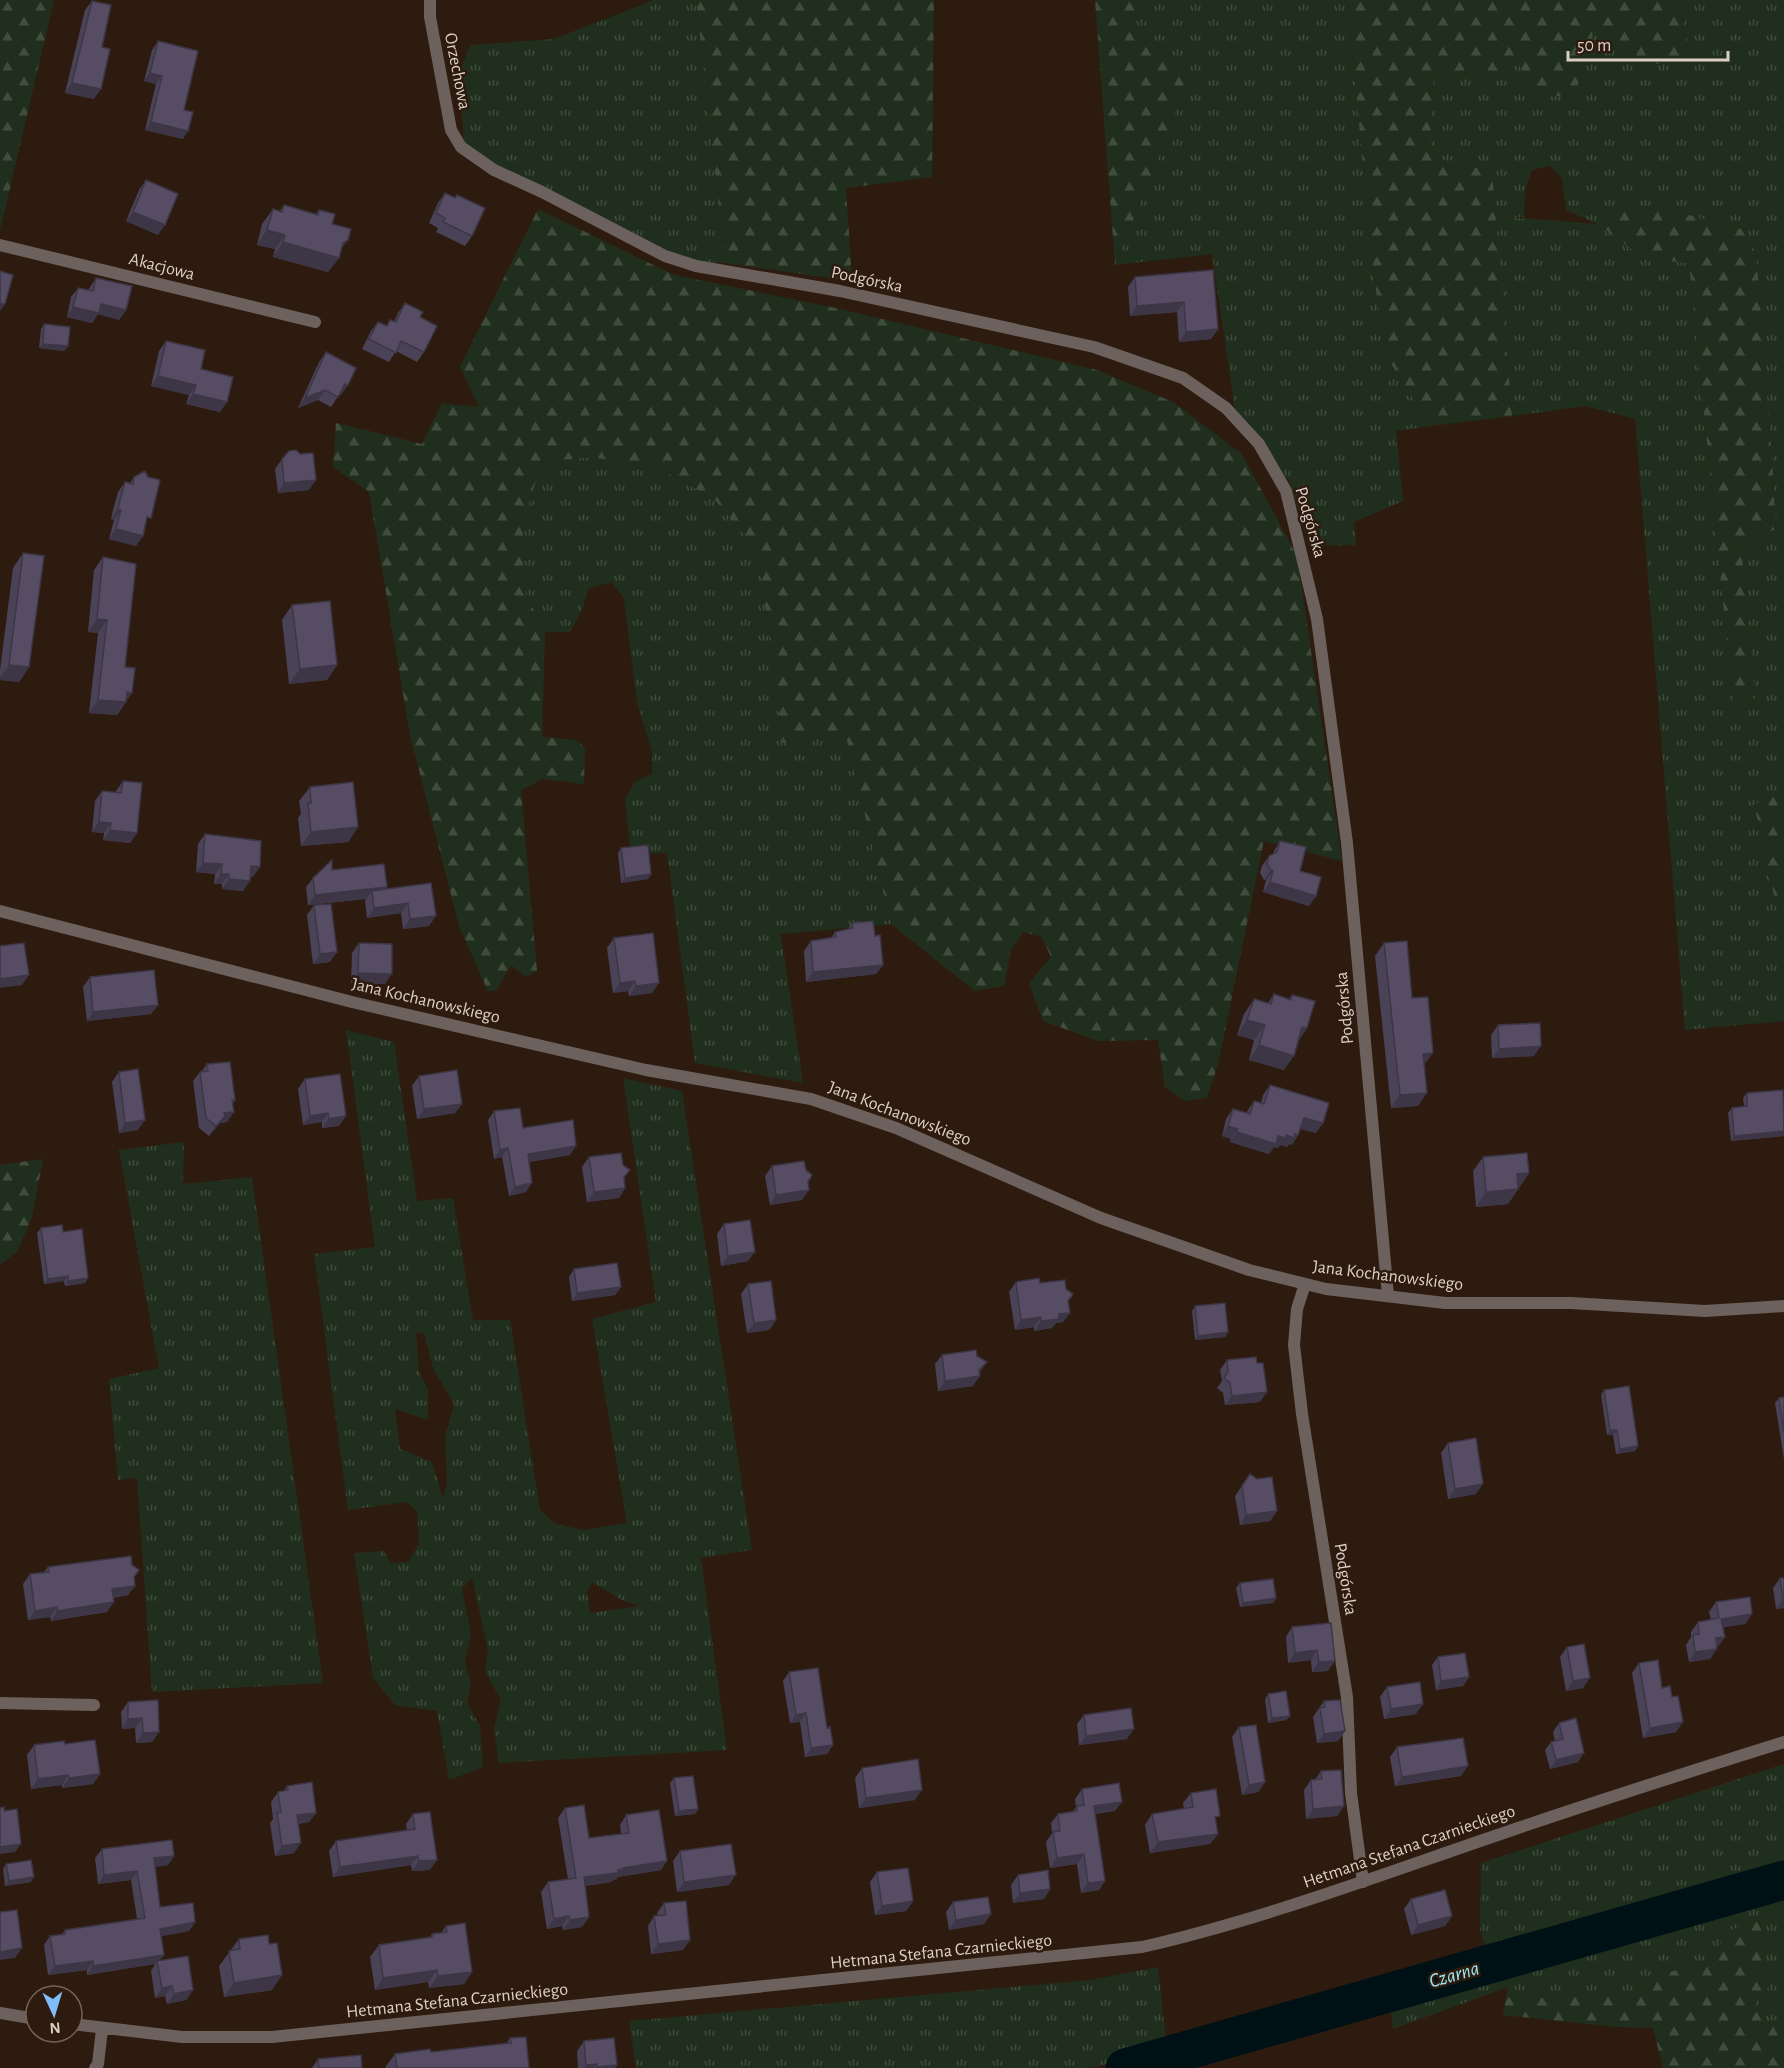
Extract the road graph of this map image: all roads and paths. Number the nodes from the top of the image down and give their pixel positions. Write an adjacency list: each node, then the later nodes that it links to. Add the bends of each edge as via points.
1 (430, 0): 2 (street, Orzechowa, via 451,130)
2 (461, 147): 7 (street, Podgórska, via 494,170 665,256 696,266 840,291 1094,347 1183,378 1226,408 1259,444 1286,491 1322,650 1347,843)
3 (0, 245): 4 (street, Akacjowa)
4 (315, 322)
5 (0, 911): 6 (street, Jana Kochanowskiego, via 352,1002 646,1070 811,1099 896,1128 1101,1218 1249,1270)
6 (1305, 1284): 7 (street, Jana Kochanowskiego); 12 (street, Podgórska, via 1297,1309 1294,1345 1347,1697 1351,1793)
7 (1388, 1296): 8 (street, Jana Kochanowskiego, via 1445,1303 1571,1303 1693,1311)
8 (1784, 1306)
9 (0, 1703): 10 (street)
10 (94, 1706)
11 (1784, 1742): 12 (street, Hetmana Stefana Czarnieckiego, via 1592,1802)
12 (1363, 1882): 16 (street, Hetmana Stefana Czarnieckiego, via 1203,1933 1142,1947 1083,1954 272,2037 182,2037)
13 (0, 2013): 14 (street)
14 (24, 2017)
15 (84, 2026): 16 (street, Hetmana Stefana Czarnieckiego)
16 (102, 2029): 17 (street)
17 (95, 2068)

